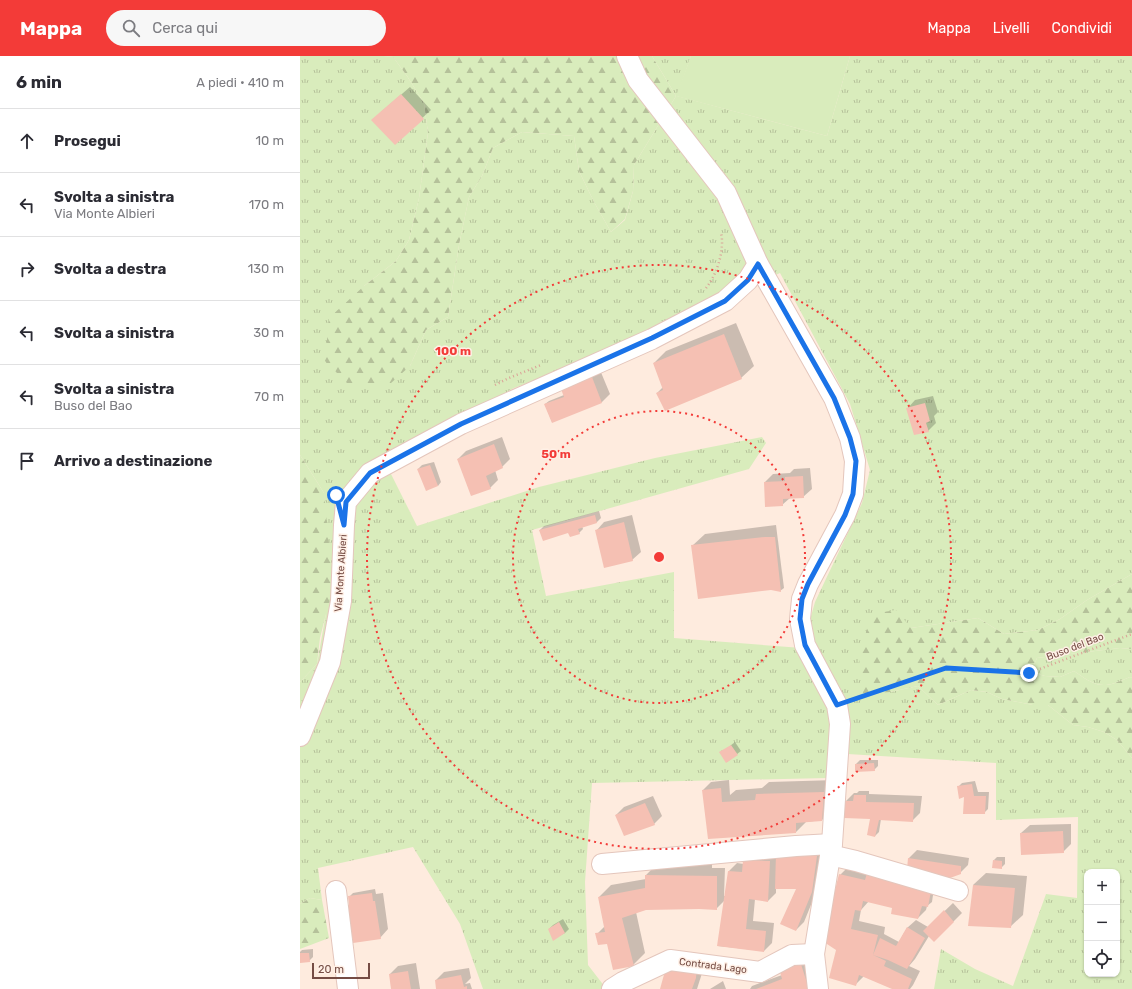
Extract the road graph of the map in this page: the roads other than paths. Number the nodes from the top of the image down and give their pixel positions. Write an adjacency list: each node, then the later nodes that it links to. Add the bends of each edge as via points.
1 (627, 56): 2 (street, via 638,80 726,193)
2 (758, 264): 3 (street, Via Monte Albieri, via 748,280 725,301 652,338 461,424 370,473 346,502 341,601 330,662); 4 (street, via 834,398 856,461 853,494 845,515 808,584 802,599 800,619 805,645 837,705 840,724)
3 (300, 736)
4 (831, 849): 5 (street, via 796,846); 6 (street, via 856,861); 8 (street)
5 (602, 864)
6 (958, 891)
7 (336, 892): 9 (street)
8 (814, 954): 10 (street, Contrada Lago, via 792,955 760,972 670,960); 11 (street)
9 (348, 989)
10 (612, 989)
11 (818, 989)

